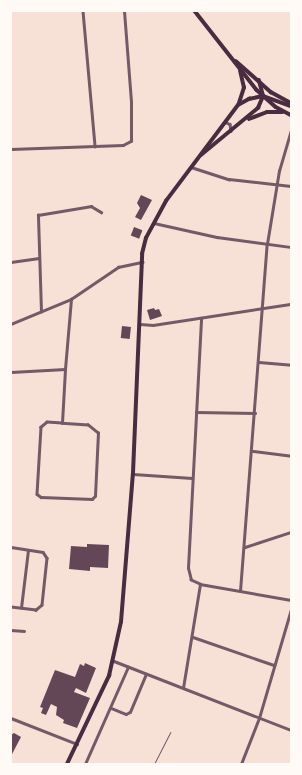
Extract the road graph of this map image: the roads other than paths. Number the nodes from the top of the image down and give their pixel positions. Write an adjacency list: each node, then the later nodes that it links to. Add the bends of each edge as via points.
1 (20, 11): 2 (street)
2 (34, 11)
3 (83, 11): 18 (street)
4 (124, 11): 18 (street, via 131,141 123,145)
5 (195, 11): 6 (main road)
6 (231, 56): 7 (main road); 8 (main road)
7 (239, 68): 9 (main road); 10 (main road, via 244,88)
8 (259, 81): 9 (main road); 11 (main road)
9 (263, 96): 10 (main road); 11 (main road); 12 (main road); 14 (main road, via 261,104)
10 (238, 105): 15 (main road)
11 (291, 105)
12 (284, 112): 13 (main road); 14 (main road, via 267,112)
13 (291, 115)
14 (246, 120): 17 (main road)
15 (224, 122): 17 (street, via 230,124); 20 (main road)
16 (291, 130): 22 (street)
17 (231, 131): 20 (main road)
18 (95, 146): 19 (street)
19 (11, 149)
20 (198, 157): 21 (main road)
21 (191, 167): 22 (street, via 229,180); 25 (main road)
22 (277, 184): 23 (street); 26 (street)
23 (291, 186)
24 (101, 212): 28 (street, via 91,206 38,215)
25 (153, 223): 26 (street); 30 (main road, via 146,238)
26 (267, 244): 27 (street); 33 (street)
27 (291, 247)
28 (39, 258): 29 (street); 34 (street)
29 (11, 262)
30 (142, 262): 31 (street, via 118,267); 37 (main road)
31 (71, 299): 34 (street); 40 (street)
32 (291, 304): 33 (street)
33 (262, 308): 35 (street); 38 (street)
34 (41, 312): 36 (street)
35 (202, 318): 37 (street, via 153,325); 42 (street)
36 (11, 324)
37 (140, 324): 47 (main road)
38 (259, 362): 39 (street); 43 (street)
39 (291, 365)
40 (65, 369): 41 (street); 44 (street)
41 (11, 372)
42 (196, 412): 43 (street); 48 (street)
43 (255, 413): 45 (street)
44 (62, 423): 44 (street, via 88,425 98,433 95,496 92,499 41,497 37,494 41,428 46,422)
45 (253, 451): 46 (street); 51 (street)
46 (291, 456)
47 (132, 474): 48 (street); 62 (main road, via 124,596)
48 (192, 478): 53 (street, via 188,568 191,580)
49 (291, 532): 51 (street)
50 (11, 547): 52 (street)
51 (245, 547): 54 (street)
52 (28, 550): 57 (street); 57 (street, via 43,552 47,558 42,605 36,610)
53 (200, 584): 54 (street); 61 (street)
54 (240, 591): 55 (street)
55 (291, 600)
56 (11, 607): 57 (street)
57 (21, 608)
58 (291, 609): 63 (street)
59 (11, 630): 60 (street)
60 (24, 631)
61 (193, 637): 63 (street); 66 (street)
62 (114, 661): 64 (street); 72 (main road)
63 (274, 665): 69 (street)
64 (128, 667): 65 (street); 67 (street)
65 (146, 674): 66 (street); 67 (street, via 130,712 126,714)
66 (183, 688): 69 (street)
67 (111, 708): 74 (street)
68 (11, 718): 72 (street)
69 (259, 718): 70 (street); 76 (street)
70 (291, 730)
71 (170, 732): 75 (lane)
72 (77, 744): 73 (main road)
73 (67, 764)
74 (85, 764)
75 (154, 764)
76 (241, 764)

